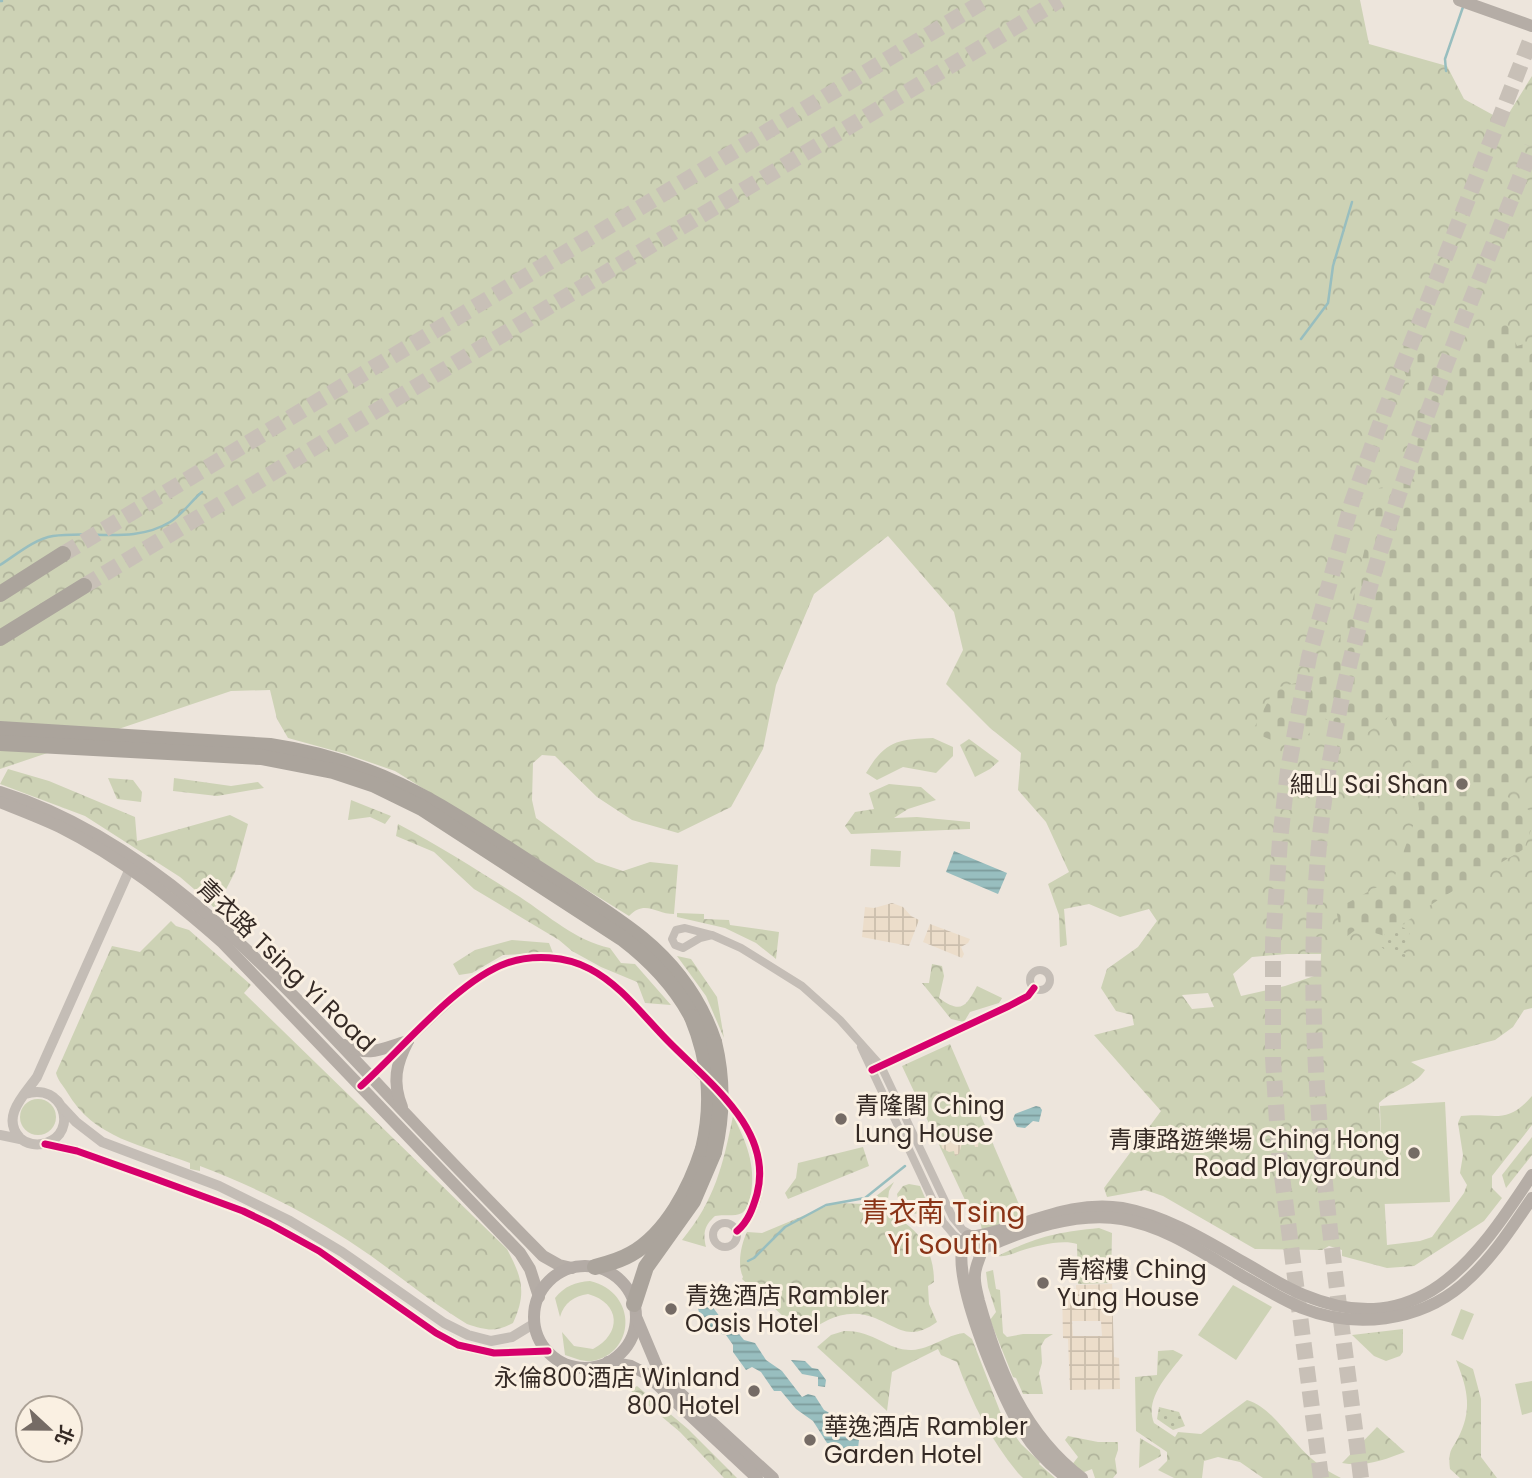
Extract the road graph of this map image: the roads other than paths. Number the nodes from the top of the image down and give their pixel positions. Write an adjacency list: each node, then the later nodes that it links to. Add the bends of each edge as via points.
1 (1459, 0): 2 (main road)
2 (1532, 26)
3 (63, 554): 5 (highway)
4 (84, 586): 6 (highway)
5 (0, 594)
6 (0, 638)
7 (0, 729): 9 (highway)
8 (0, 743): 9 (highway)
9 (168, 746): 32 (highway, bridge, via 333,771 390,792 606,926 646,957 692,1017 709,1078); 32 (highway, bridge, via 293,750 383,776 431,800 629,928 687,985 703,1013 722,1093 719,1132)
10 (0, 792): 12 (main road, 青衣路 Tsing Yi Road, via 71,822)
11 (0, 802): 12 (main road, 青衣路 Tsing Yi Road)
12 (132, 864): 15 (main road, 青衣路 Tsing Yi Road, via 157,873 225,930); 21 (street); 22 (main road, 青衣路 Tsing Yi Road, via 223,943)
13 (712, 935): 17 (street, via 802,986)
14 (1034, 988): 18 (street, via 1009,1006)
15 (338, 1041): 16 (main road, via 368,1052); 22 (main road, 青衣路 Tsing Yi Road)
16 (408, 1041): 20 (street, via 488,971 522,959 546,957 590,969 616,987); 22 (street); 28 (main road, via 395,1077)
17 (860, 1045): 18 (street); 19 (street)
18 (881, 1066): 19 (street); 36 (street, via 953,1218)
19 (872, 1070): 36 (street, via 943,1222 954,1236)
20 (701, 1076)
21 (37, 1077): 23 (street); 24 (street)
22 (366, 1081): 28 (main road, 青衣路 Tsing Yi Road); 40 (main road, 青衣路 Tsing Yi Road, via 520,1253)
23 (43, 1091): 24 (street); 27 (street)
24 (22, 1097): 26 (street); 30 (street, via 13,1107 11,1124)
25 (730, 1106): 35 (street, via 749,1130 759,1168 753,1206)
26 (0, 1107)
27 (62, 1107): 31 (street, via 60,1133); 42 (street, via 102,1142 281,1215 468,1335 491,1341 512,1337)
28 (405, 1113): 39 (main road, 青衣路 Tsing Yi Road, via 543,1256)
29 (0, 1135): 30 (street)
30 (20, 1139): 31 (street)
31 (45, 1143): 43 (street, via 153,1178 270,1224 458,1345 486,1353)
32 (709, 1150): 38 (highway, via 681,1198 648,1240 630,1255); 41 (highway, via 693,1201 643,1273)
33 (1532, 1175): 36 (main road, via 1487,1241 1455,1275 1415,1299 1376,1308 1346,1308 1303,1295 1184,1229 1121,1208 1058,1211)
34 (1532, 1198): 37 (main road, via 1495,1250 1460,1286 1419,1310 1384,1319 1344,1319 1302,1307 1172,1235 1122,1219 1072,1220 1015,1235)
35 (737, 1231)
36 (969, 1241): 37 (main road, via 982,1240); 37 (main road, via 969,1256); 47 (main road, via 963,1277 988,1357 1009,1407 1032,1443)
37 (982, 1251): 48 (main road, via 975,1274 979,1300 1017,1402 1038,1436)
38 (595, 1267): 39 (main road, 青衣路 Tsing Yi Road); 41 (main road, via 620,1280)
39 (572, 1268): 40 (main road, via 550,1280)
40 (539, 1297): 42 (main road, 青衣路 Tsing Yi Road)
41 (635, 1311): 44 (main road, via 630,1340); 46 (main road, via 659,1369)
42 (535, 1323): 43 (main road)
43 (548, 1351): 44 (main road, via 576,1367)
44 (608, 1362): 45 (main road, via 645,1373)
45 (757, 1478)
46 (774, 1478)
47 (1067, 1478)
48 (1082, 1478)

